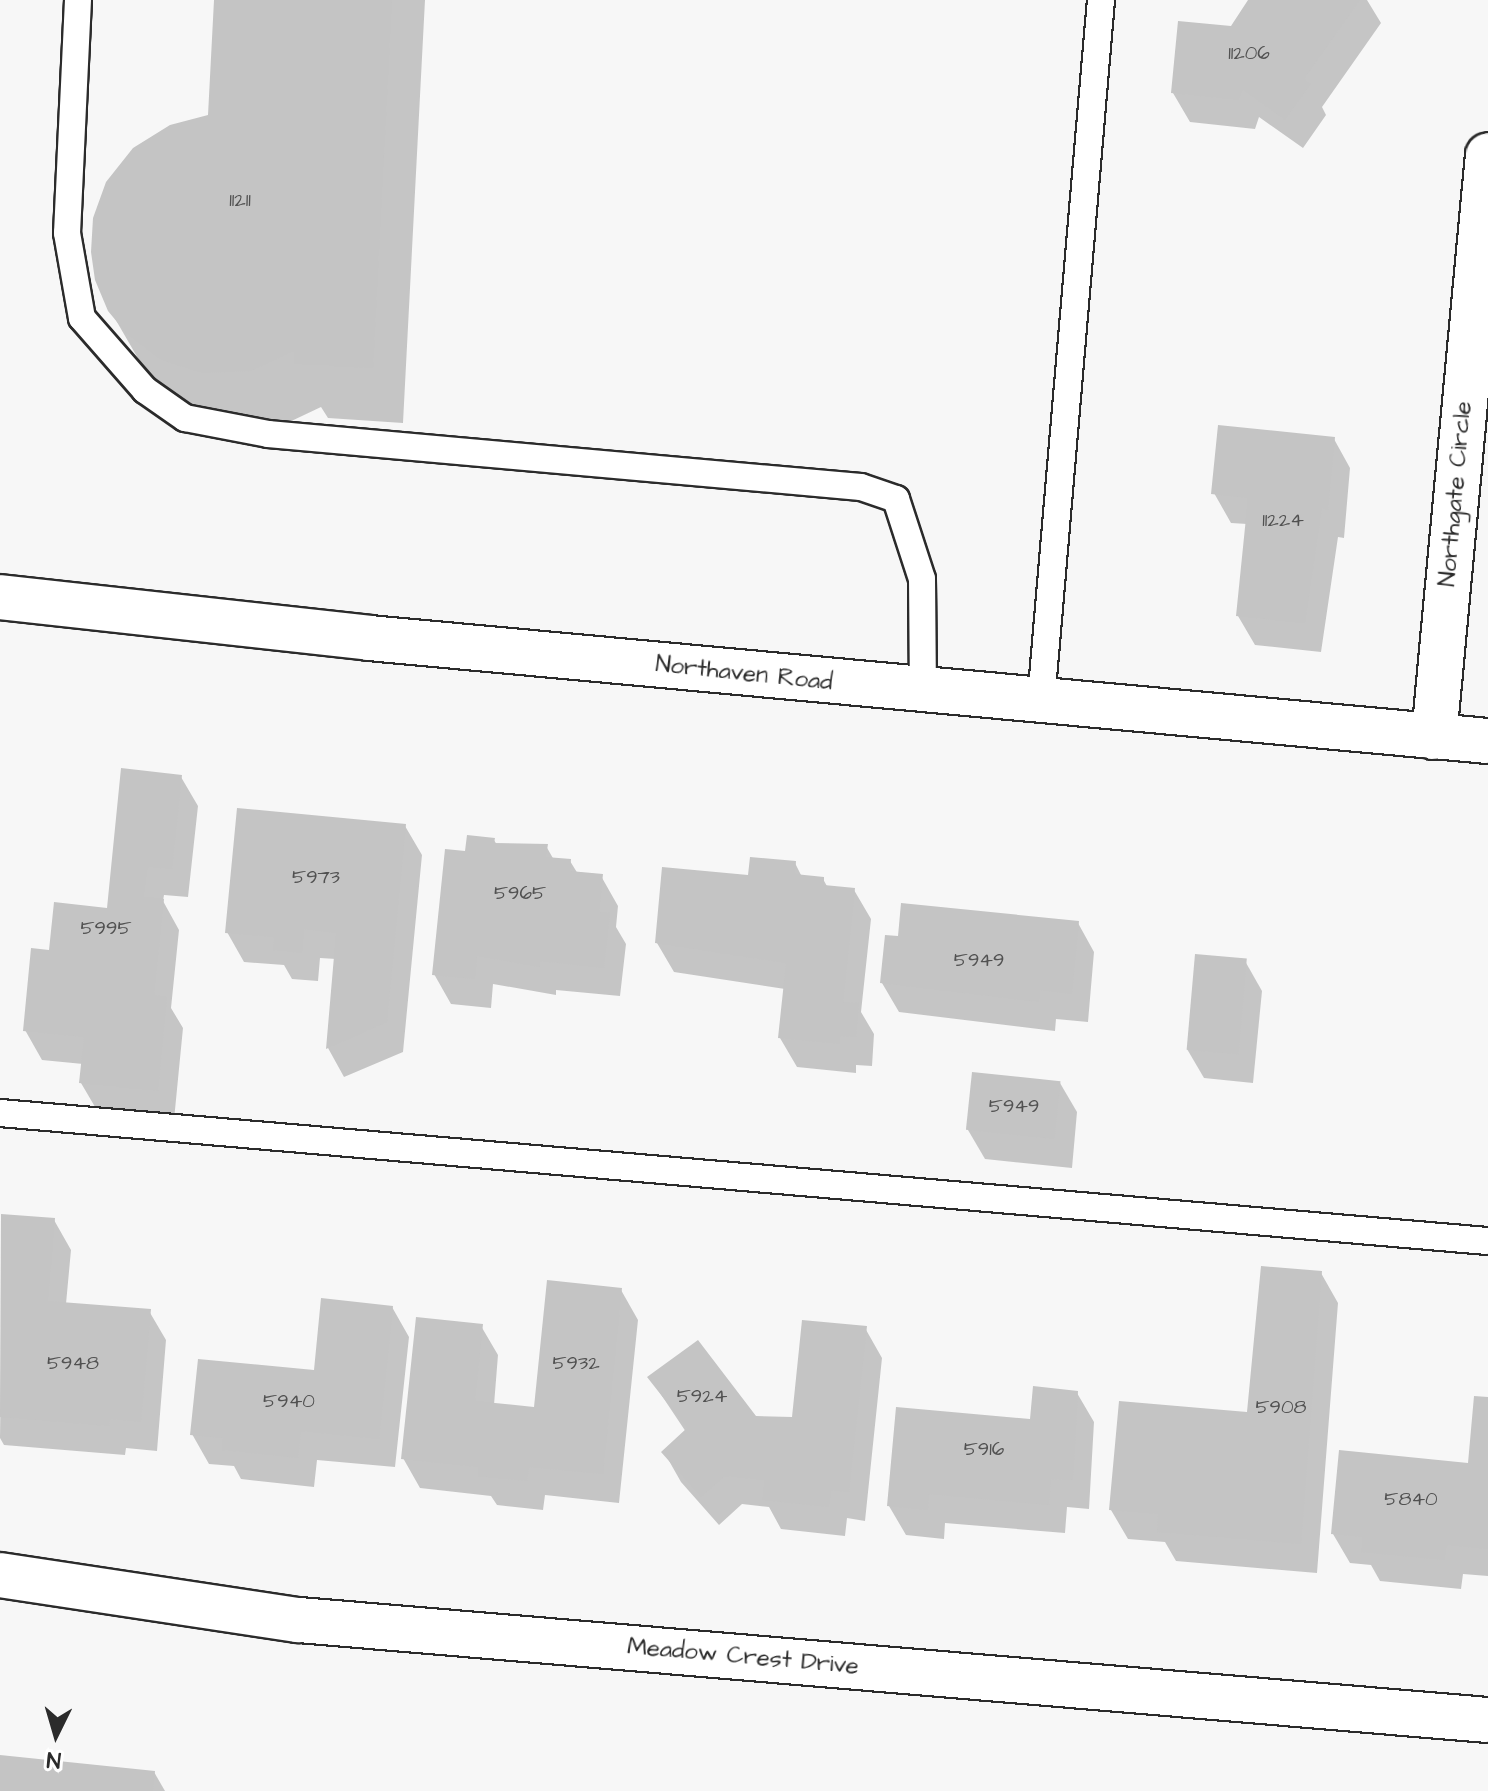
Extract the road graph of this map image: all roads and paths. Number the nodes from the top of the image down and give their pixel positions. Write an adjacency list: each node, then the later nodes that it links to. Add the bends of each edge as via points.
1 (78, 0): 5 (lane, via 67,233 82,318 145,390 185,418 268,434 861,487 896,499 922,579)
2 (1101, 0): 6 (lane)
3 (1488, 155): 7 (street, Northgate Circle)
4 (0, 597): 5 (street, Northaven Road)
5 (923, 691): 6 (street, Northaven Road)
6 (1041, 701): 7 (street, Northaven Road)
7 (1434, 737): 8 (street, Northaven Road)
8 (1488, 741)
9 (0, 1113): 10 (lane)
10 (1488, 1241)
11 (0, 1575): 12 (street, Meadow Crest Drive, via 299,1620)
12 (1488, 1720)

